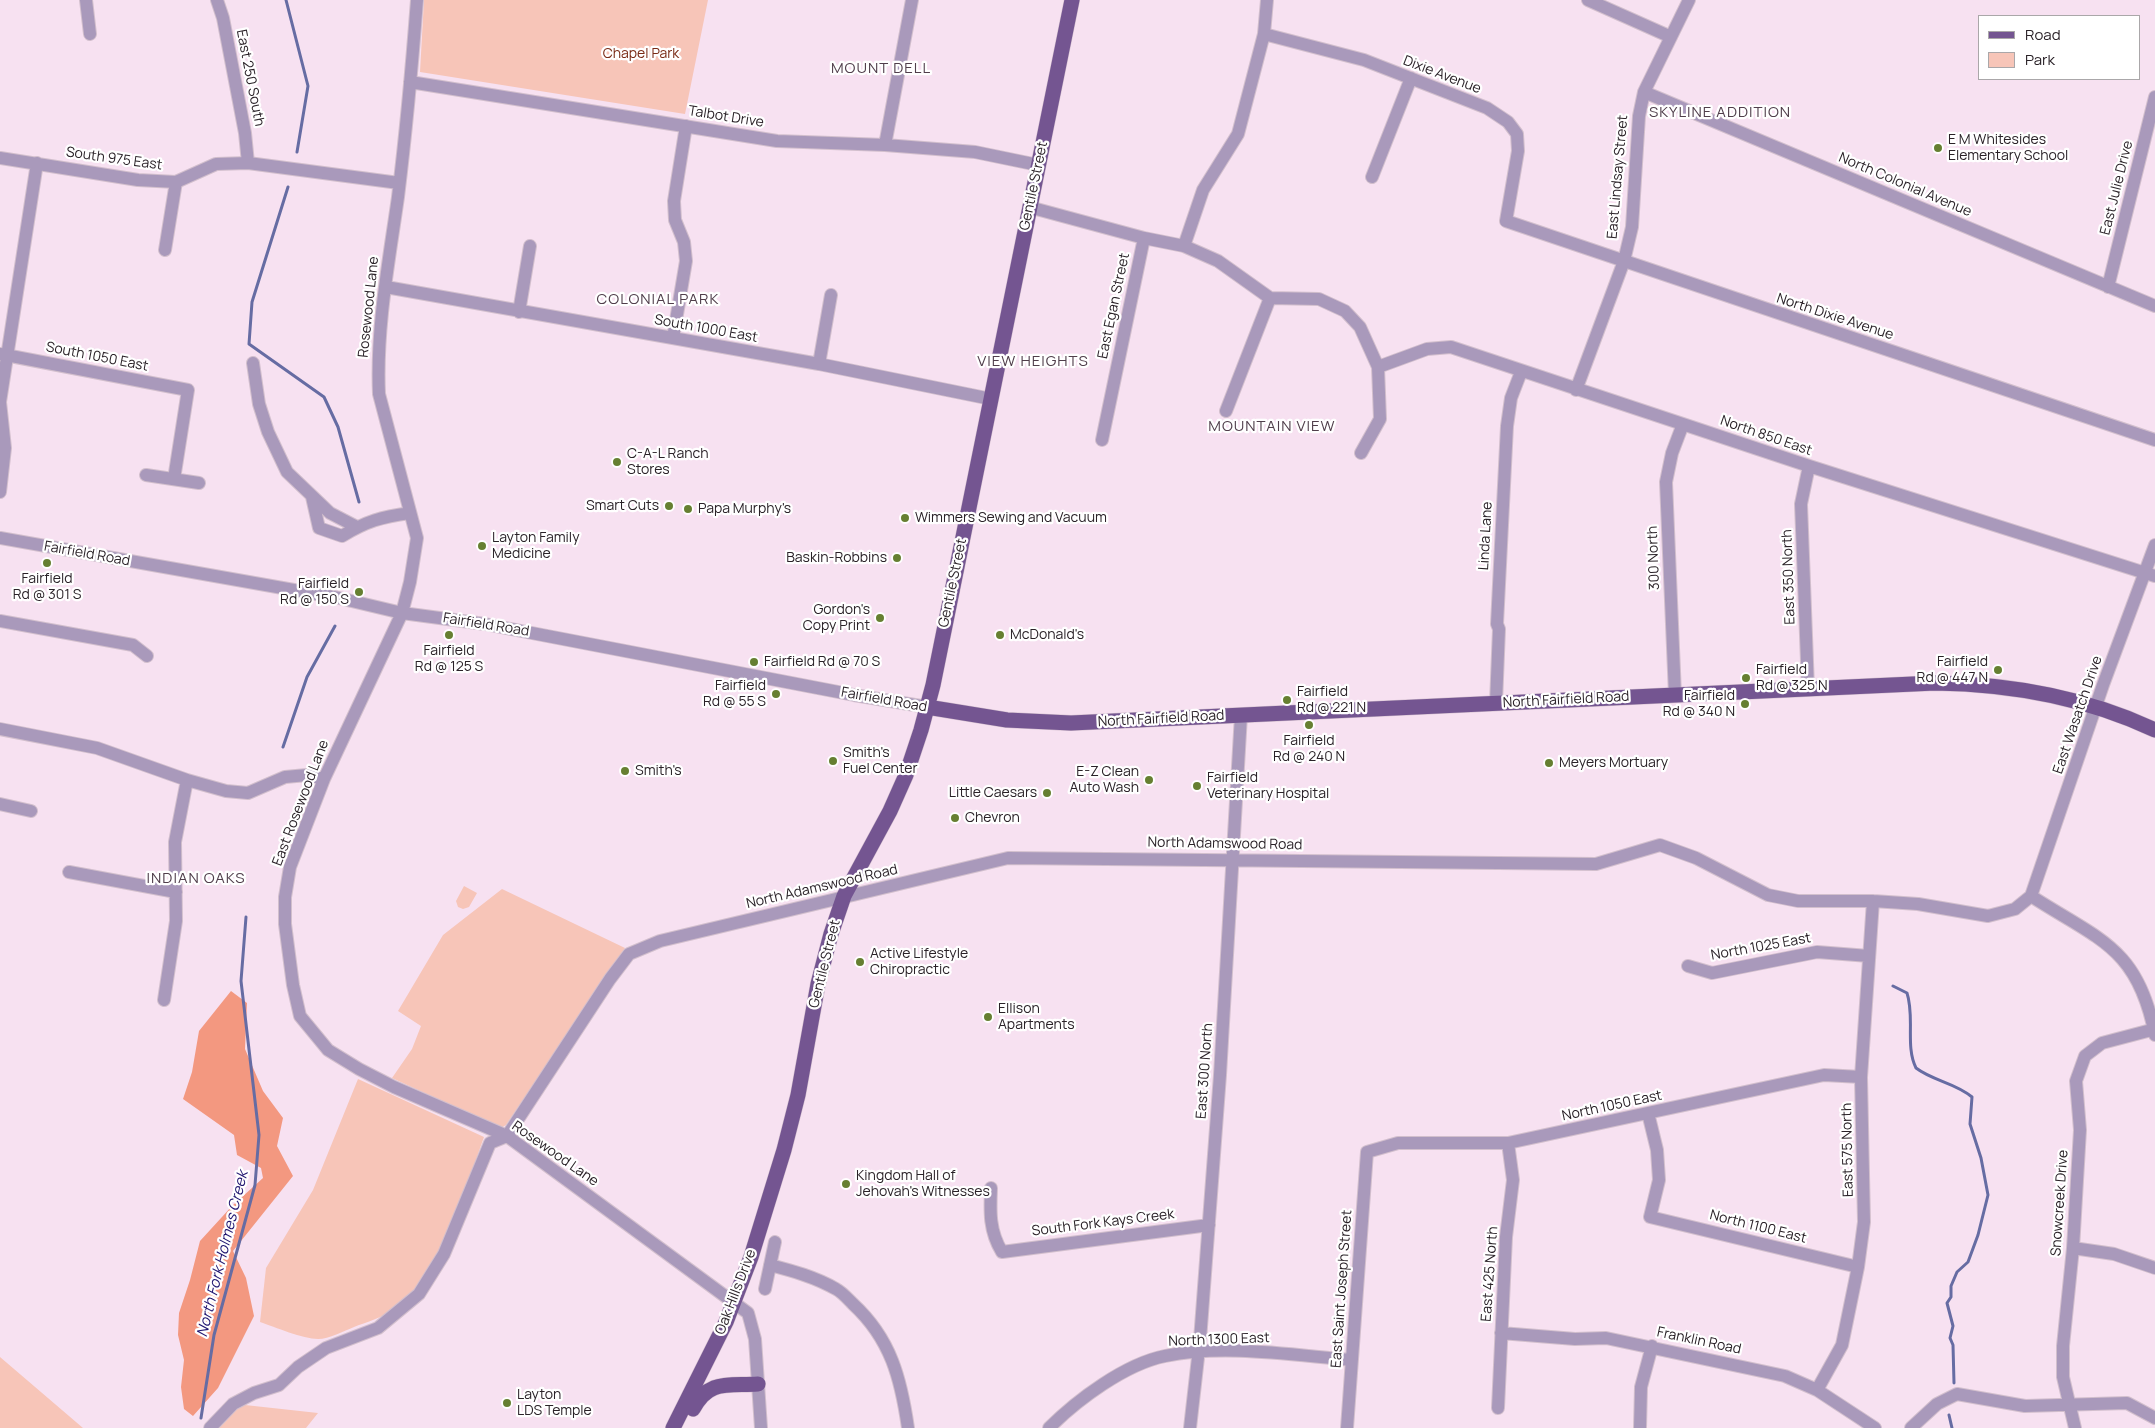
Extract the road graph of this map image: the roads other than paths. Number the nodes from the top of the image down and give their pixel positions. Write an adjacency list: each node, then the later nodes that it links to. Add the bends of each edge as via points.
1 (86, 0): 9 (street)
2 (217, 0): 20 (street, East 250 South, via 224,18)
3 (417, 0): 13 (street, Rosewood Lane)
4 (912, 0): 17 (street)
5 (1072, 0): 21 (main road, Gentile Street)
6 (1267, 0): 10 (street)
7 (1588, 0): 11 (street)
8 (1689, 0): 11 (street, East Lindsay Street)
9 (90, 34)
10 (1264, 34): 12 (street, Dixie Avenue, via 1364,60); 29 (street, via 1238,134 1203,190)
11 (1671, 37): 14 (street, East Lindsay Street)
12 (1411, 78): 22 (street); 26 (street, Dixie Avenue, via 1487,108 1508,122 1517,134 1518,151)
13 (410, 82): 16 (street, Talbot Drive); 24 (street, Rosewood Lane)
14 (1644, 92): 31 (street, East Lindsay Street, via 1639,116 1632,227); 33 (street, North Colonial Avenue)
15 (2155, 97): 33 (street, East Julie Drive)
16 (686, 126): 17 (street, Talbot Drive, via 776,140); 38 (street, via 674,201 675,220 684,242 686,261)
17 (885, 145): 21 (street, Talbot Drive, via 975,152)
18 (0, 158): 19 (street, South 975 East)
19 (37, 163): 23 (street, South 975 East, via 138,180); 39 (street)
20 (248, 163): 23 (street, South 975 East, via 216,164); 24 (street, South 975 East)
21 (1038, 165): 25 (main road, Gentile Street)
22 (1372, 177)
23 (176, 182): 30 (street)
24 (400, 183): 32 (street, Rosewood Lane)
25 (1029, 207): 27 (street); 45 (main road, Gentile Street)
26 (1506, 221): 31 (street, North Dixie Avenue)
27 (1144, 238): 29 (street); 48 (street, East Egan Street)
28 (530, 246): 37 (street)
29 (1184, 246): 35 (street, via 1218,261)
30 (165, 250)
31 (1624, 261): 44 (street, East Lindsay Street); 49 (street, North Dixie Avenue)
32 (386, 287): 37 (street, South 1000 East); 57 (street, Rosewood Lane, via 379,394)
33 (2108, 287): 36 (street, North Colonial Avenue)
34 (831, 295): 41 (street)
35 (1270, 298): 42 (street, via 1319,300 1345,311 1360,327); 46 (street)
36 (2155, 306)
37 (519, 312): 38 (street, South 1000 East)
38 (673, 338): 41 (street, South 1000 East)
39 (4, 355): 53 (street, South 1050 East, via 188,390); 55 (street, via 0,402 5,448)
40 (253, 363): 56 (street, via 259,404 268,432 287,472)
41 (819, 364): 45 (street, South 1000 East)
42 (1378, 367): 43 (street, North 850 East, via 1427,349 1451,347); 50 (street, via 1380,418)
43 (1521, 372): 44 (street, North 850 East); 67 (street, Linda Lane, via 1511,398 1507,426)
44 (1576, 390): 47 (street, North 850 East)
45 (990, 399): 68 (main road, Gentile Street)
46 (1226, 411)
47 (1683, 424): 51 (street, North 850 East); 66 (street, 300 North, via 1666,482)
48 (1102, 440)
49 (2155, 440)
50 (1361, 453)
51 (1808, 466): 61 (street, North 850 East); 65 (street, East 350 North, via 1801,504)
52 (146, 476): 53 (street)
53 (174, 480): 54 (street)
54 (199, 483)
55 (0, 492)
56 (312, 497): 58 (street, via 330,514); 58 (street, via 319,528 342,536)
57 (410, 513): 58 (street, via 380,517); 62 (street, Rosewood Lane, via 417,538)
58 (357, 527)
59 (0, 538): 62 (street, Fairfield Road, via 339,598)
60 (2155, 545): 61 (street, East Wasatch Drive)
61 (2150, 574): 69 (street, East Wasatch Drive)
62 (402, 613): 68 (street, Fairfield Road, via 485,624); 74 (street, East Rosewood Lane)
63 (0, 621): 64 (street, via 133,645)
64 (147, 656)
65 (1808, 688): 66 (main road, North Fairfield Road); 69 (main road, North Fairfield Road, via 1972,684 2032,692)
66 (1675, 694): 67 (main road, North Fairfield Road)
67 (1496, 703): 71 (main road, North Fairfield Road)
68 (927, 707): 70 (main road, Fairfield Road); 81 (main road, Gentile Street, via 906,775)
69 (2096, 708): 73 (main road, North Fairfield Road); 82 (street, East Wasatch Drive)
70 (971, 714): 71 (main road, North Fairfield Road, via 1014,721 1062,723)
71 (1241, 715): 78 (street, East 300 North)
72 (0, 729): 75 (street, via 97,748)
73 (2155, 730)
74 (324, 779): 75 (street, via 307,775 285,777 248,793 226,791); 87 (street, East Rosewood Lane, via 290,868 285,897 289,958)
75 (187, 780): 80 (street, via 175,842)
76 (0, 804): 77 (street)
77 (31, 811)
78 (1233, 859): 81 (street, North Adamswood Road, via 1008,858); 83 (street, North Adamswood Road, via 1596,864 1660,845 1696,858 1768,895 1798,902); 96 (street, East 300 North)
79 (69, 872): 80 (street)
80 (176, 892): 86 (street, via 176,921)
81 (844, 896): 91 (street, North Adamswood Road, via 660,941 628,954); 93 (main road, Gentile Street, via 818,984 798,1095)
82 (2031, 896): 83 (street, North Adamswood Road, via 2015,909 1988,916 1918,904); 88 (street, via 2099,939 2125,961 2146,996)
83 (1873, 901): 84 (street, East 575 North)
84 (1869, 956): 85 (street, North 1025 East, via 1817,952 1712,974); 89 (street, East 575 North)
85 (1688, 966)
86 (164, 1000)
87 (300, 1016): 91 (street, Rosewood Lane, via 328,1050 359,1069)
88 (2155, 1031): 98 (street, Snowcreek Drive, via 2102,1043 2085,1056 2076,1081 2080,1130)
89 (1861, 1077): 90 (street, North 1050 East, via 1824,1075); 100 (street, East 575 North, via 1864,1222)
90 (1648, 1113): 92 (street, North 1050 East); 100 (street, North 1100 East, via 1657,1150 1658,1180 1650,1216)
91 (507, 1136): 103 (street, Rosewood Lane); 113 (street, via 490,1143 444,1254 419,1294 378,1328 326,1348 279,1385 233,1404)
92 (1508, 1144): 94 (street, North 1050 East, via 1398,1143); 104 (street, East 425 North, via 1513,1180 1506,1237)
93 (784, 1150): 103 (main road, Oak Hills Drive, via 752,1257)
94 (1367, 1152): 107 (street, East Saint Joseph Street)
95 (991, 1188): 96 (street, South Fork Kays Creek, via 990,1216 994,1240 1002,1252)
96 (1208, 1225): 106 (street, East 300 North)
97 (775, 1242): 99 (street)
98 (2073, 1248): 101 (street, via 2114,1254); 110 (street, Snowcreek Drive, via 2063,1346 2063,1377)
99 (770, 1265): 102 (street); 117 (street, via 806,1274 837,1289 879,1333 893,1360 902,1389)
100 (1858, 1267): 109 (street, East 575 North, via 1842,1345)
101 (2155, 1268)
102 (765, 1289)
103 (734, 1303): 108 (street, via 748,1313 752,1323); 114 (main road, Oak Hills Drive)
104 (1501, 1333): 105 (street, Franklin Road, via 1606,1338); 111 (street, East 425 North)
105 (1652, 1346): 109 (street, Franklin Road, via 1785,1376); 121 (street, via 1641,1387)
106 (1199, 1353): 107 (street, North 1300 East, via 1257,1352); 118 (street, North 1300 East, via 1163,1357 1127,1370 1094,1390); 119 (street, East 300 North)
107 (1351, 1360): 120 (street, East Saint Joseph Street)
108 (758, 1384): 115 (main road, via 717,1386 706,1390); 116 (street)
109 (1817, 1390): 122 (street, Franklin Road)
110 (2068, 1405): 112 (street, via 2127,1403); 123 (street, via 2025,1406 1957,1394 1937,1404); 124 (street, Snowcreek Drive)
111 (1498, 1408)
112 (2155, 1418)
113 (210, 1428)
114 (673, 1428)
115 (682, 1428)
116 (761, 1428)
117 (908, 1428)
118 (1049, 1428)
119 (1190, 1428)
120 (1347, 1428)
121 (1640, 1428)
122 (1875, 1428)
123 (1911, 1428)
124 (2075, 1428)

